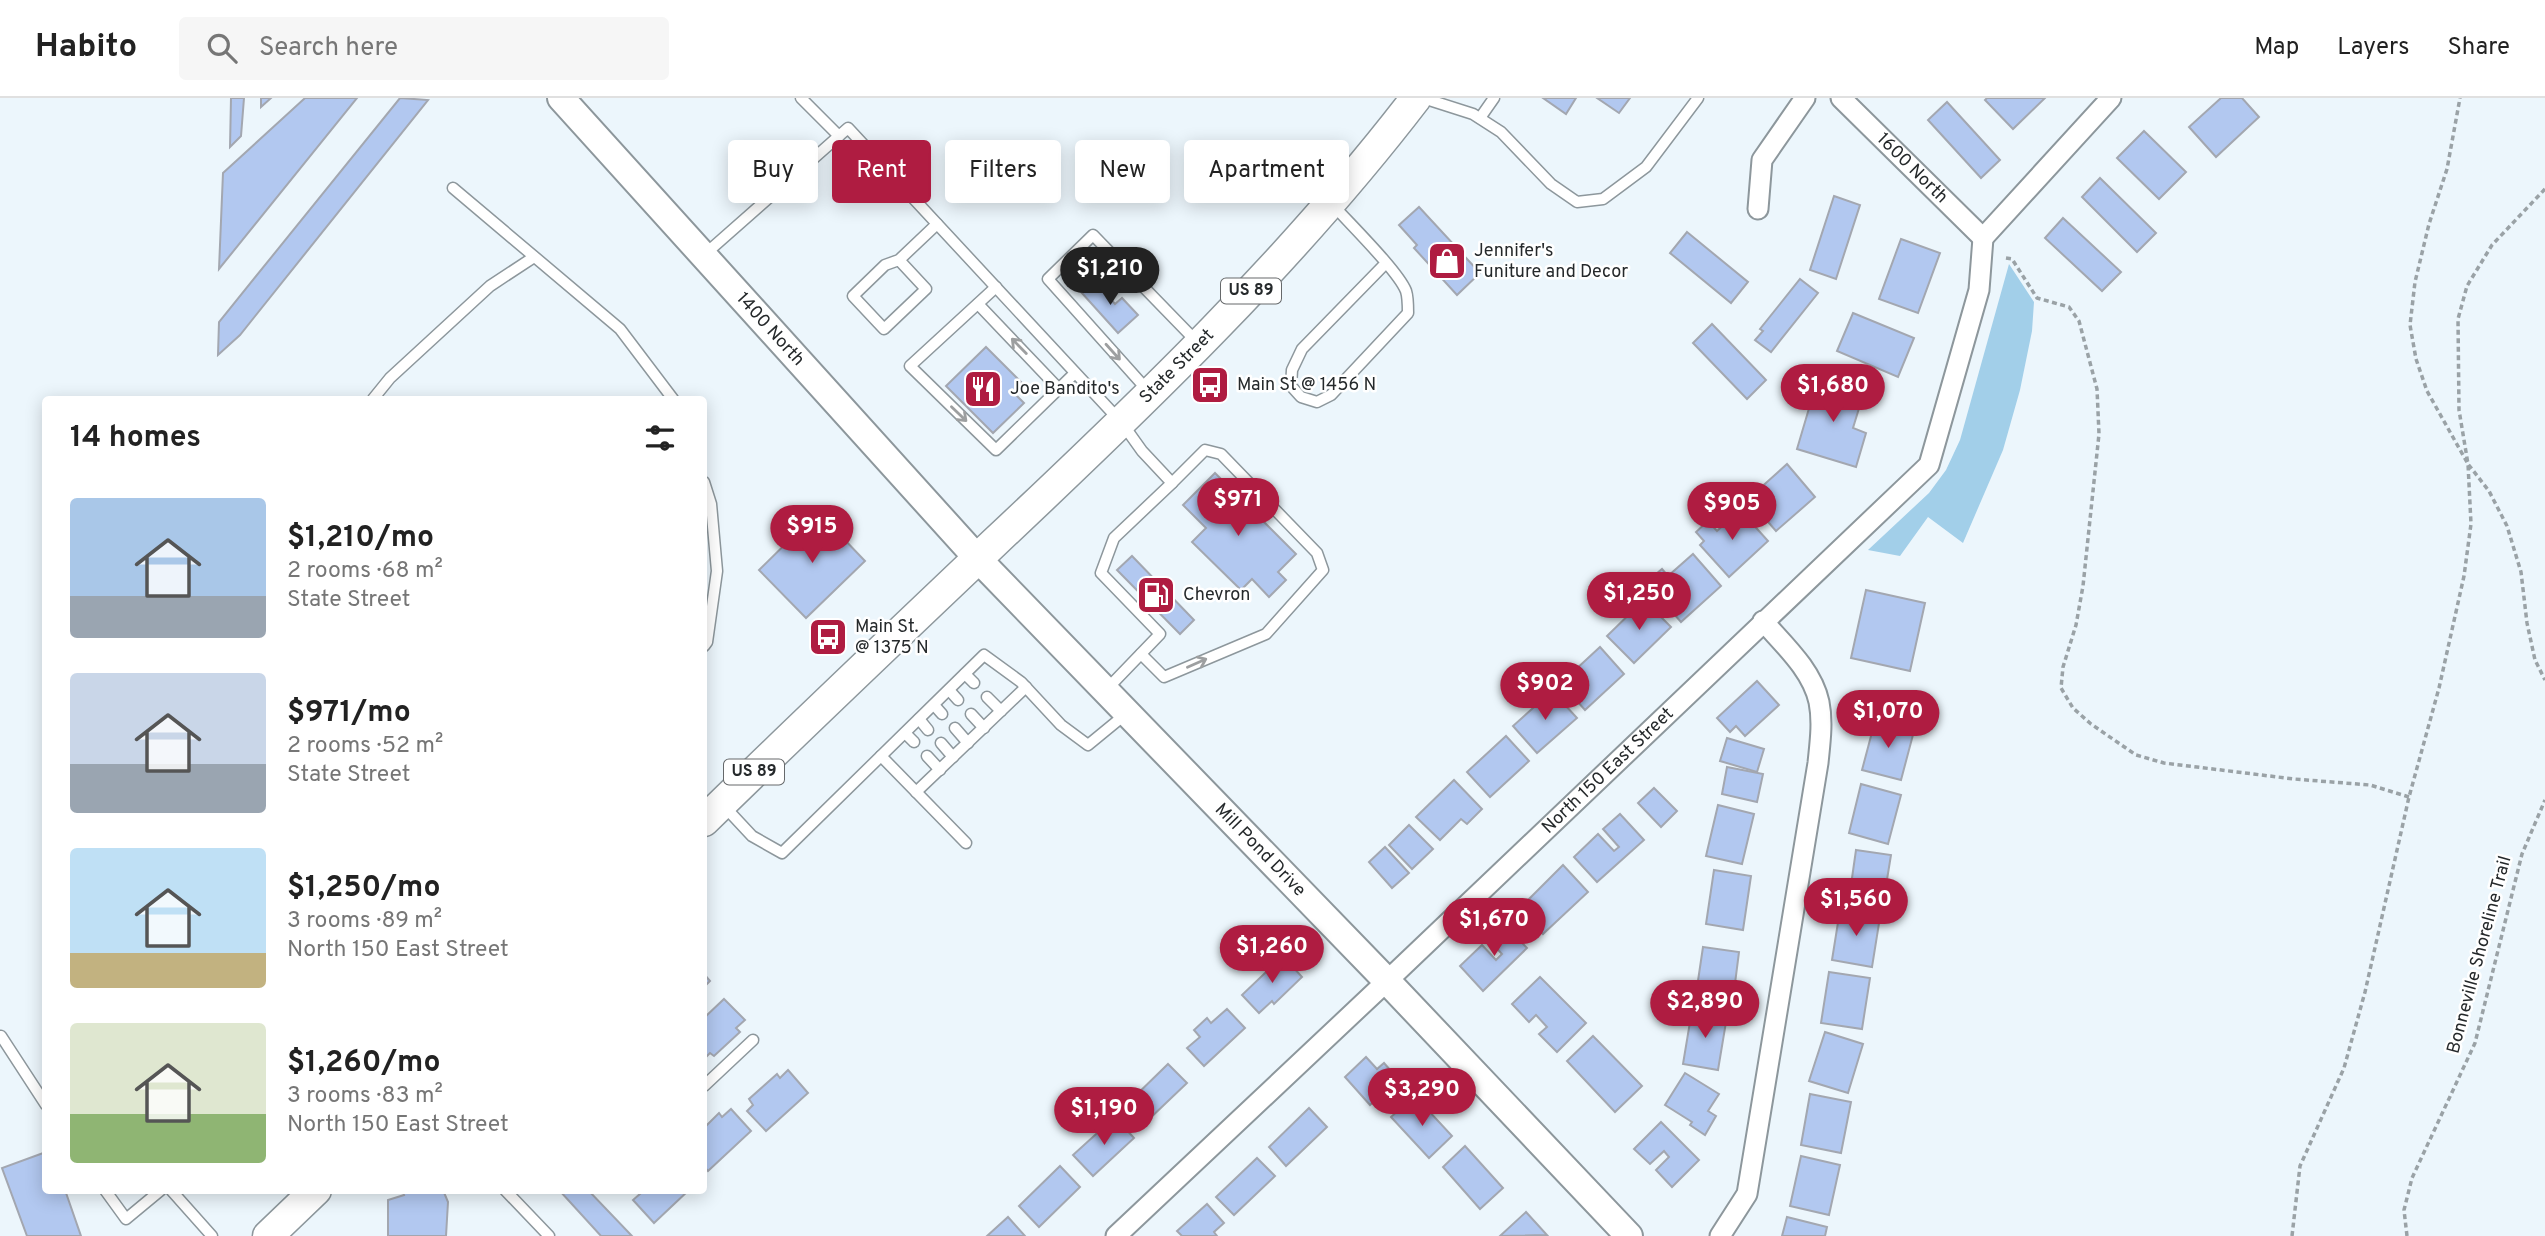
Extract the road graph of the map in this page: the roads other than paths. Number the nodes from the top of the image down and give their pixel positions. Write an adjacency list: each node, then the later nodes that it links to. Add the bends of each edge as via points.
1 (562, 98): 19 (main road, 1400 North)
2 (801, 98): 11 (lane)
3 (1416, 98): 12 (main road, State Street / US 89)
4 (1423, 98): 10 (lane)
5 (1494, 98): 10 (lane)
6 (1698, 98): 10 (lane, via 1646,167 1603,199 1577,202 1551,184 1502,132)
7 (1805, 98): 16 (street, via 1762,160)
8 (1841, 98): 18 (street, 1600 North)
9 (2111, 98): 18 (street)
10 (1480, 118)
11 (839, 136): 17 (lane, via 848,128); 19 (lane)
12 (1349, 182)
13 (453, 188): 20 (lane)
14 (1330, 203): 25 (main road, State Street / US 89)
15 (1332, 203): 22 (lane)
16 (1758, 209)
17 (937, 224): 21 (lane); 23 (lane)
18 (1983, 238): 35 (street, North 150 East Street, via 1979,289 1928,465)
19 (704, 256): 34 (main road, 1400 North)
20 (534, 257): 29 (lane, via 490,286); 30 (lane, via 620,329)
21 (899, 260): 21 (lane, via 885,265 853,296 884,329 926,289)
22 (1385, 264): 22 (lane, via 1406,291 1408,313 1331,396 1317,402 1301,397 1291,386 1292,370 1302,349)
23 (996, 287): 24 (lane); 26 (lane)
24 (978, 304): 27 (lane, one-way to 24); 27 (lane, one-way to 27, via 910,366 996,450)
25 (1199, 344): 28 (main road, State Street / US 89); 28 (lane, one-way to 28, via 1093,235 1048,279)
26 (1075, 373): 27 (lane); 31 (lane)
27 (1059, 388)
28 (1150, 394): 31 (main road, State Street / US 89)
29 (375, 396)
30 (671, 396)
31 (1122, 423): 32 (lane); 34 (main road, State Street / US 89)
32 (1172, 483): 37 (lane, via 1114,538 1101,573 1160,634); 37 (lane, one-way to 32, via 1164,677 1266,634 1323,570 1317,553 1221,454 1205,450)
33 (707, 493): 36 (lane, via 717,571)
34 (978, 559): 42 (main road, Mill Pond Drive); 63 (main road, US 89)
35 (1763, 621): 65 (street, North 150 East Street); 80 (street, via 1809,678 1819,701 1821,725 1747,1194)
36 (707, 642)
37 (1141, 654): 42 (lane)
38 (965, 674): 39 (lane); 40 (lane, via 984,655); 41 (lane)
39 (974, 683)
40 (1026, 687): 46 (lane); 47 (lane, via 1088,746)
41 (949, 690): 44 (lane); 45 (lane)
42 (1106, 690): 47 (main road, Mill Pond Drive)
43 (987, 697): 46 (lane)
44 (958, 700)
45 (934, 705): 48 (lane); 50 (lane)
46 (1001, 712): 52 (lane)
47 (1128, 713): 65 (main road, Mill Pond Drive)
48 (942, 714)
49 (971, 714): 52 (lane)
50 (919, 719): 53 (lane); 54 (lane)
51 (955, 728): 57 (lane)
52 (984, 728): 57 (lane)
53 (928, 730)
54 (905, 733): 55 (lane); 58 (lane)
55 (914, 742)
56 (941, 743): 60 (lane)
57 (968, 743): 60 (lane)
58 (881, 756): 62 (lane); 63 (lane, via 782,853)
59 (927, 756): 61 (lane)
60 (953, 757): 61 (lane)
61 (940, 770): 62 (lane)
62 (916, 792): 64 (lane)
63 (712, 812)
64 (966, 843)
65 (1387, 981): 78 (street, North 150 East Street); 79 (main road, Mill Pond Drive)
66 (1, 1036): 69 (lane)
67 (753, 1040): 68 (lane)
68 (707, 1083)
69 (42, 1099)
70 (108, 1194): 71 (lane, via 126,1219)
71 (156, 1194)
72 (175, 1194): 75 (lane)
73 (312, 1194): 76 (main road)
74 (509, 1194): 77 (lane)
75 (212, 1236)
76 (268, 1236)
77 (549, 1236)
78 (1115, 1236)
79 (1629, 1236)
80 (1720, 1236)

